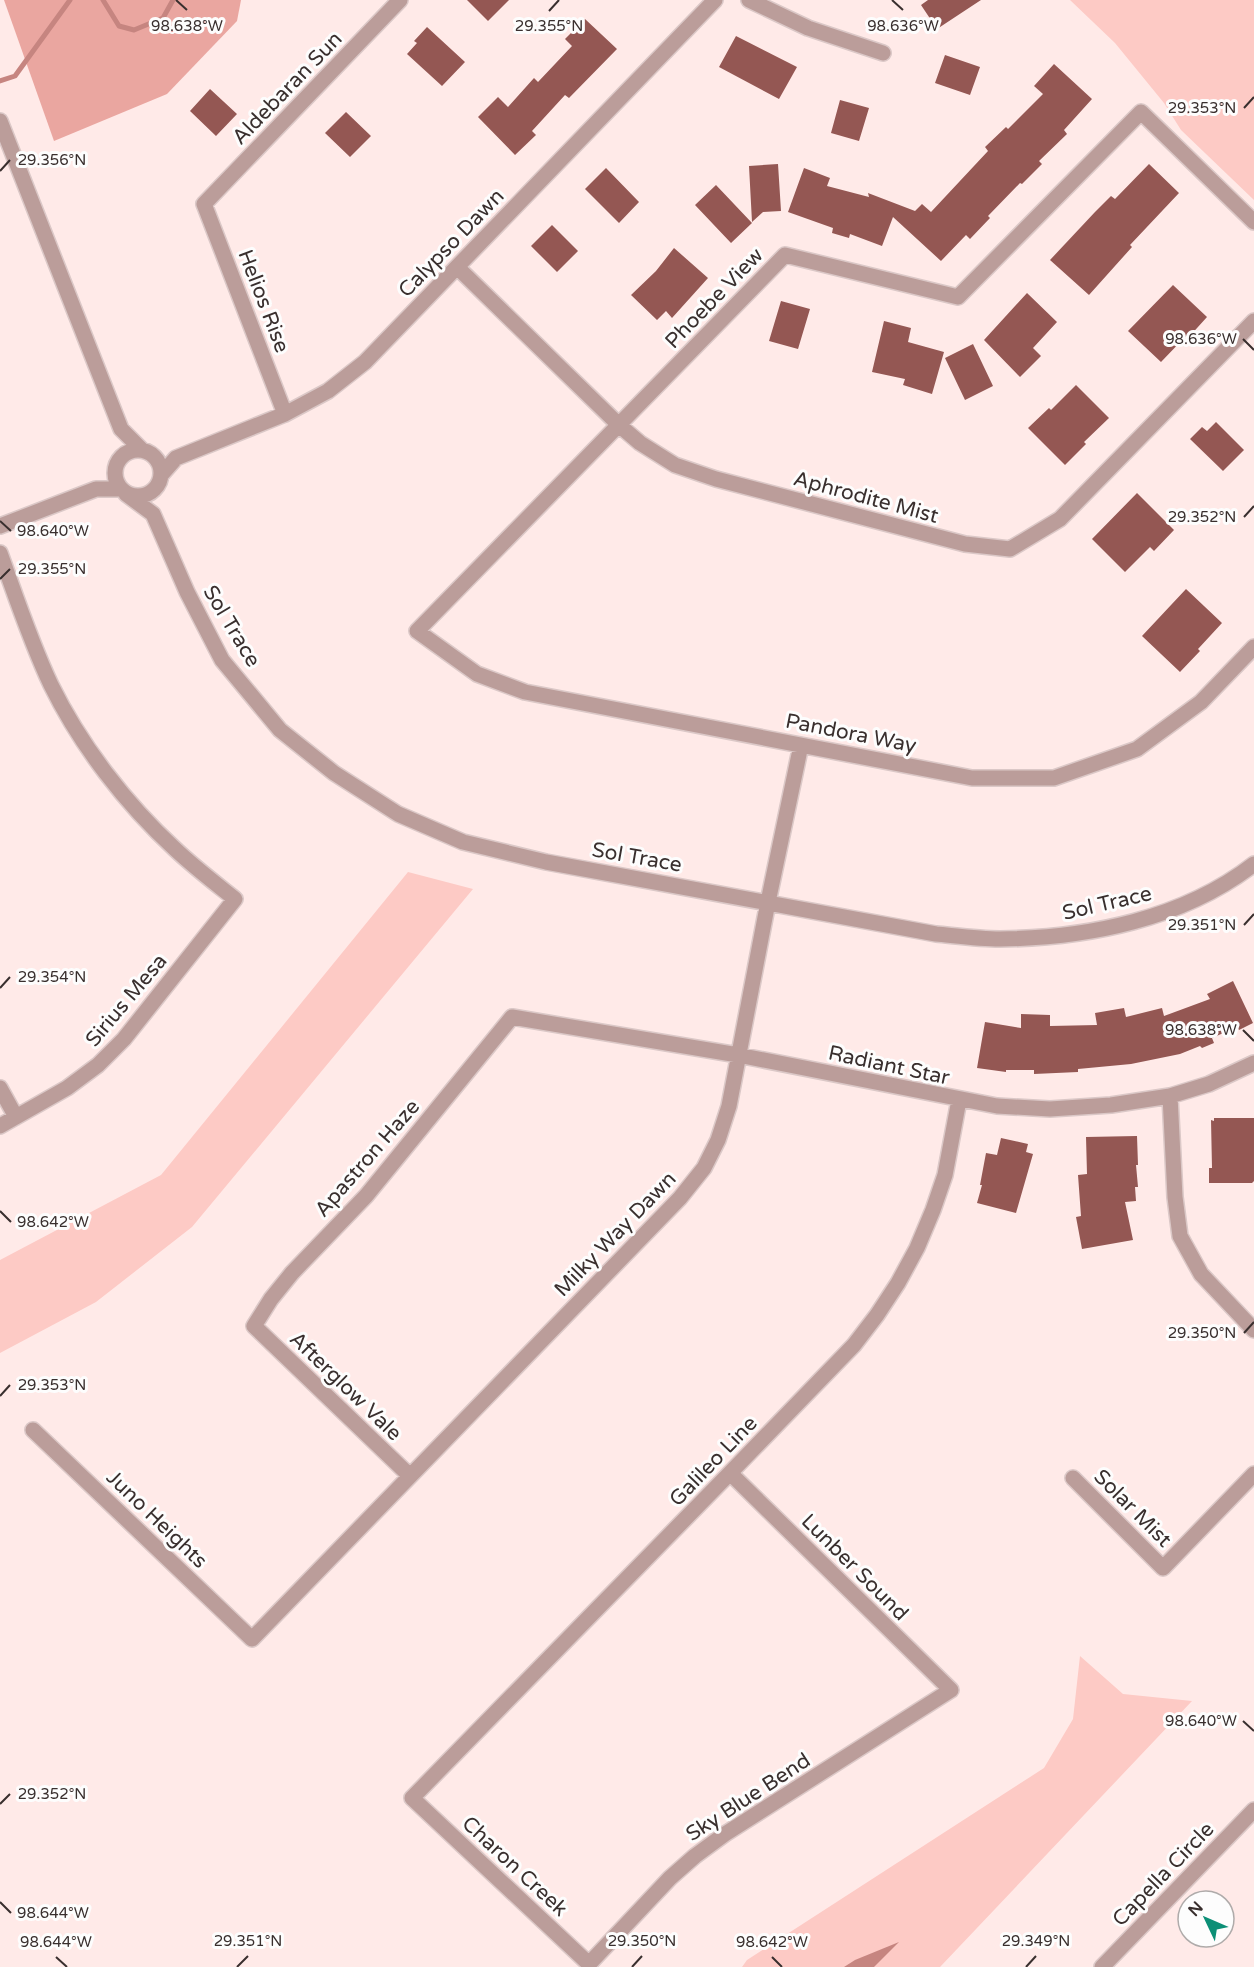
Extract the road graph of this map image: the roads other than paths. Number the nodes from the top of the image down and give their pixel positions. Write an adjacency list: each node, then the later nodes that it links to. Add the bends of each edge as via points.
1 (400, 0): 6 (street, Aldebaran Sun)
2 (715, 0): 8 (street, Calypso Dawn)
3 (749, 0): 4 (street, via 808,28)
4 (883, 53)
5 (0, 121): 12 (street)
6 (204, 204): 10 (street, Helios Rise)
7 (1254, 222): 11 (street, Phoebe View, via 1141,112 958,297 785,255)
8 (457, 267): 10 (street, Calypso Dawn, via 365,362 328,391); 11 (street, Aphrodite Mist)
9 (1254, 321): 11 (street, Aphrodite Mist, via 1060,519 1010,549 964,544 716,479 675,465)
10 (285, 414): 14 (street, Calypso Dawn)
11 (620, 425): 22 (street, Phoebe View)
12 (121, 429): 13 (street); 15 (street)
13 (147, 452): 14 (street); 15 (street, via 130,451); 16 (street, via 157,460)
14 (176, 458): 16 (street, Calypso Dawn)
15 (116, 464): 17 (street); 18 (street, via 114,475)
16 (160, 479): 18 (street, via 155,489 141,496); 19 (street)
17 (96, 489): 18 (street); 20 (street)
18 (123, 491): 19 (street, Sol Trace)
19 (153, 514): 26 (street, Sol Trace, via 222,660 280,730 334,773 398,814 463,842 546,862)
20 (0, 526)
21 (0, 553): 33 (street, Sirius Mesa, via 52,686 79,733 141,815 235,899 98,1065)
22 (417, 631): 24 (street, Pandora Way, via 477,674 525,692)
23 (1254, 647): 24 (street, Pandora Way, via 1201,702 1137,749 1054,778 972,778)
24 (801, 745): 26 (street, Milky Way Dawn)
25 (1254, 864): 26 (street, Sol Trace, via 1203,896 1148,918 1050,937 997,939 936,934)
26 (768, 902): 28 (street, Milky Way Dawn)
27 (512, 1017): 28 (street, Radiant Star); 35 (street, Apastron Haze, via 366,1196 292,1273)
28 (738, 1055): 32 (street, Radiant Star); 40 (street, Milky Way Dawn, via 718,1140 704,1168 681,1198)
29 (1254, 1063): 31 (street, Radiant Star, via 1209,1084)
30 (0, 1088): 33 (street)
31 (1170, 1096): 32 (street, Radiant Star, via 1050,1109); 36 (street, via 1180,1236 1201,1274)
32 (959, 1100): 38 (street, Galileo Line, via 945,1175 898,1283 854,1345)
33 (16, 1117): 34 (street, Sirius Mesa)
34 (0, 1126)
35 (254, 1326): 40 (street, Afterglow Vale)
36 (1254, 1330)
37 (33, 1430): 42 (street, Juno Heights)
38 (730, 1473): 43 (street, Lunber Sound); 44 (street, Galileo Line)
39 (1254, 1474): 41 (street, Solar Mist, via 1163,1568)
40 (410, 1476): 42 (street, Milky Way Dawn)
41 (1073, 1478)
42 (252, 1638)
43 (951, 1690): 46 (street, Sky Blue Bend, via 695,1856)
44 (412, 1798): 46 (street, Charon Creek)
45 (1254, 1810): 47 (street, Capella Circle)
46 (590, 1964)
47 (1102, 1967)

